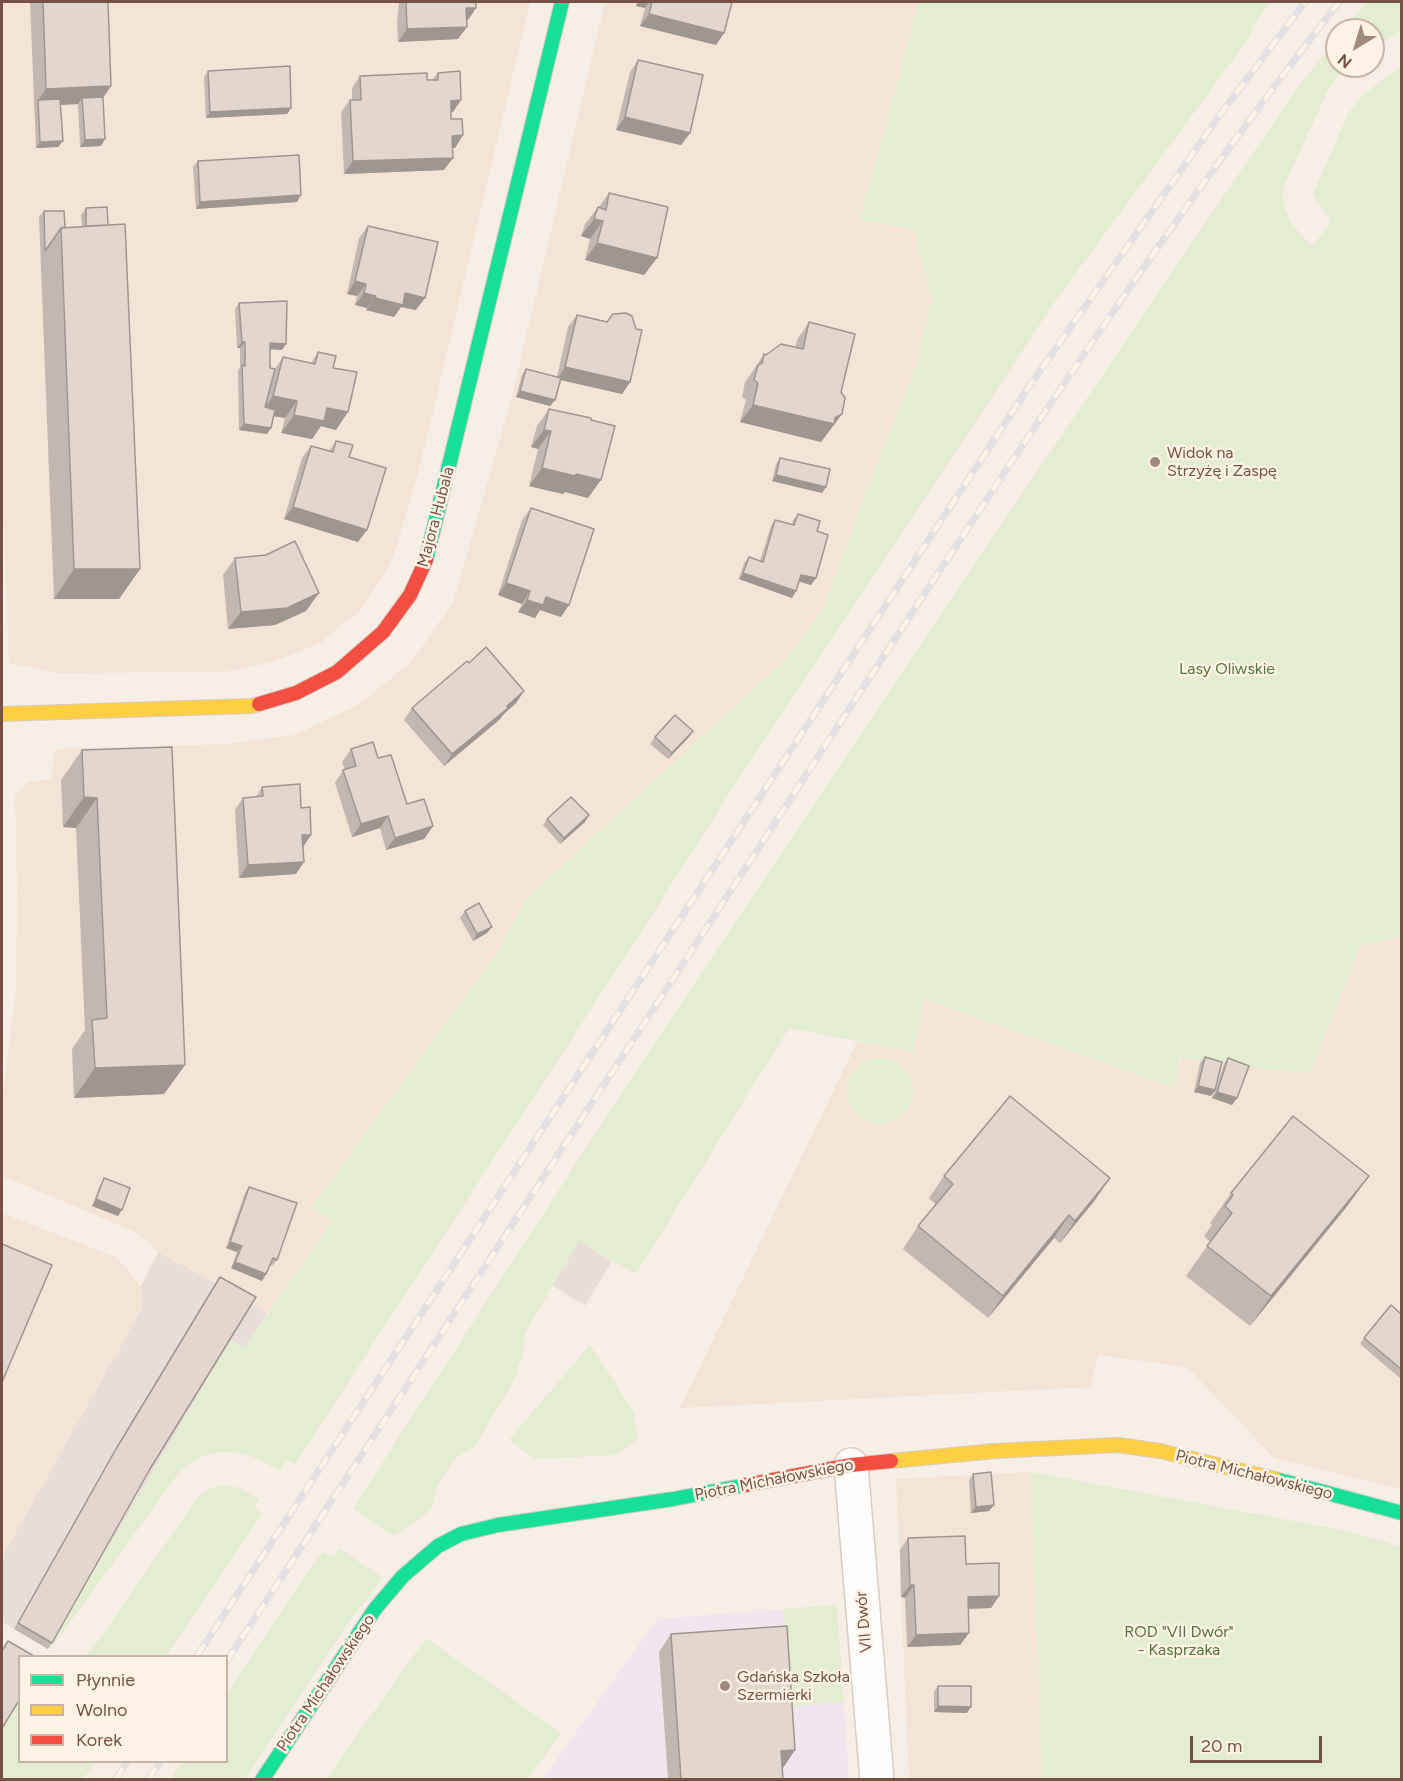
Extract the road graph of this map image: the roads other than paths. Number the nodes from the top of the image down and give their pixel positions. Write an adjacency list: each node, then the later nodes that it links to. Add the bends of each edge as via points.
1 (562, 2): 2 (street, Majora Hubala, via 426,562 410,595 383,632 336,672 297,693 252,706)
2 (2, 714)
3 (852, 1465): 4 (street, Piotra Michałowskiego, via 994,1451 1118,1445 1160,1451); 5 (street, Piotra Michałowskiego, via 653,1503 498,1525 461,1534 438,1546 375,1609); 6 (street, VII Dwór)
4 (1401, 1513)
5 (262, 1779)
6 (877, 1779)

